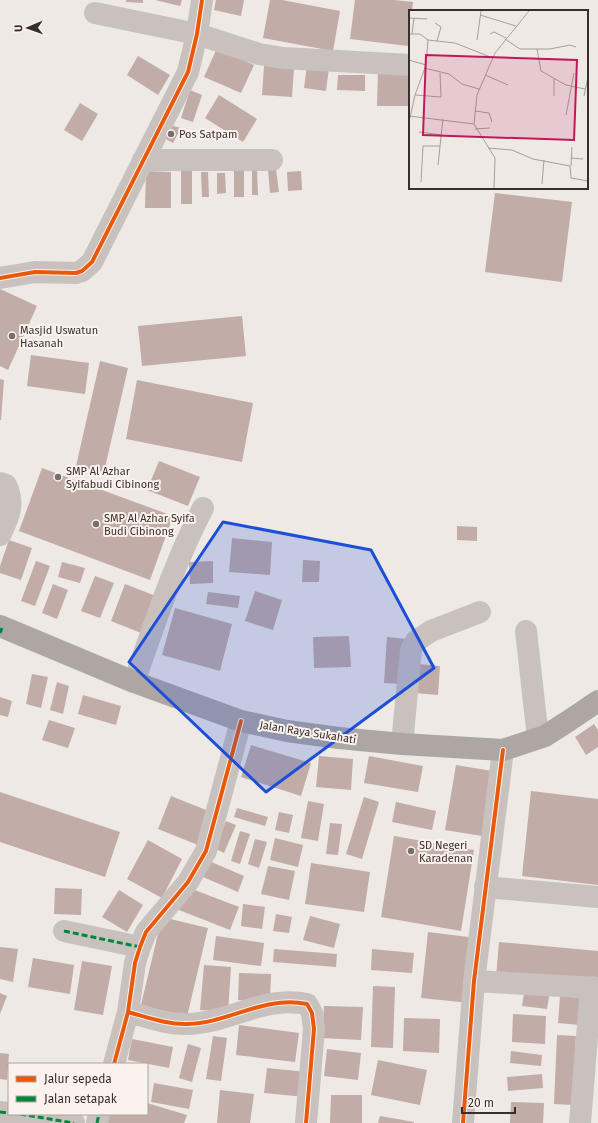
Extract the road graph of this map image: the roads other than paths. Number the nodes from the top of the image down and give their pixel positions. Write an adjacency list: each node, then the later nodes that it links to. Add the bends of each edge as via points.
1 (202, 0): 3 (street)
2 (95, 13): 3 (street)
3 (197, 34): 4 (street, via 259,54 282,58); 5 (street, via 186,78)
4 (409, 65)
5 (156, 136): 6 (street); 7 (street)
6 (143, 160): 7 (street); 9 (street, via 87,268 76,273 35,272)
7 (198, 160): 8 (street)
8 (272, 160)
9 (0, 278)
10 (0, 483): 12 (street, via 6,485 11,495 12,506)
11 (203, 508): 16 (street, via 177,562)
12 (0, 535)
13 (480, 612): 20 (street, via 431,631 416,641 411,650)
14 (1, 629): 16 (main road, Jalan Raya Sukahati)
15 (526, 631): 19 (street)
16 (134, 682): 18 (main road, Jalan Raya Sukahati)
17 (598, 701): 19 (main road, Jalan Raya Sukahati)
18 (241, 721): 20 (main road, Jalan Raya Sukahati, via 286,731); 25 (street, via 206,851 188,882 146,932)
19 (538, 738): 21 (main road, Jalan Raya Sukahati)
20 (402, 744): 21 (main road, Jalan Raya Sukahati)
21 (502, 750): 22 (street)
22 (485, 887): 23 (street); 26 (street)
23 (598, 897)
24 (64, 931): 25 (street)
25 (140, 947): 28 (street, via 135,963)
26 (474, 981): 27 (street); 33 (street)
27 (594, 988): 34 (street)
28 (128, 1012): 29 (street); 32 (street, via 188,1024 215,1020 268,1004 307,1004 312,1013 314,1029)
29 (114, 1063)
30 (26, 1115): 31 (street)
31 (73, 1123)
32 (306, 1123)
33 (463, 1123)
34 (580, 1123)

